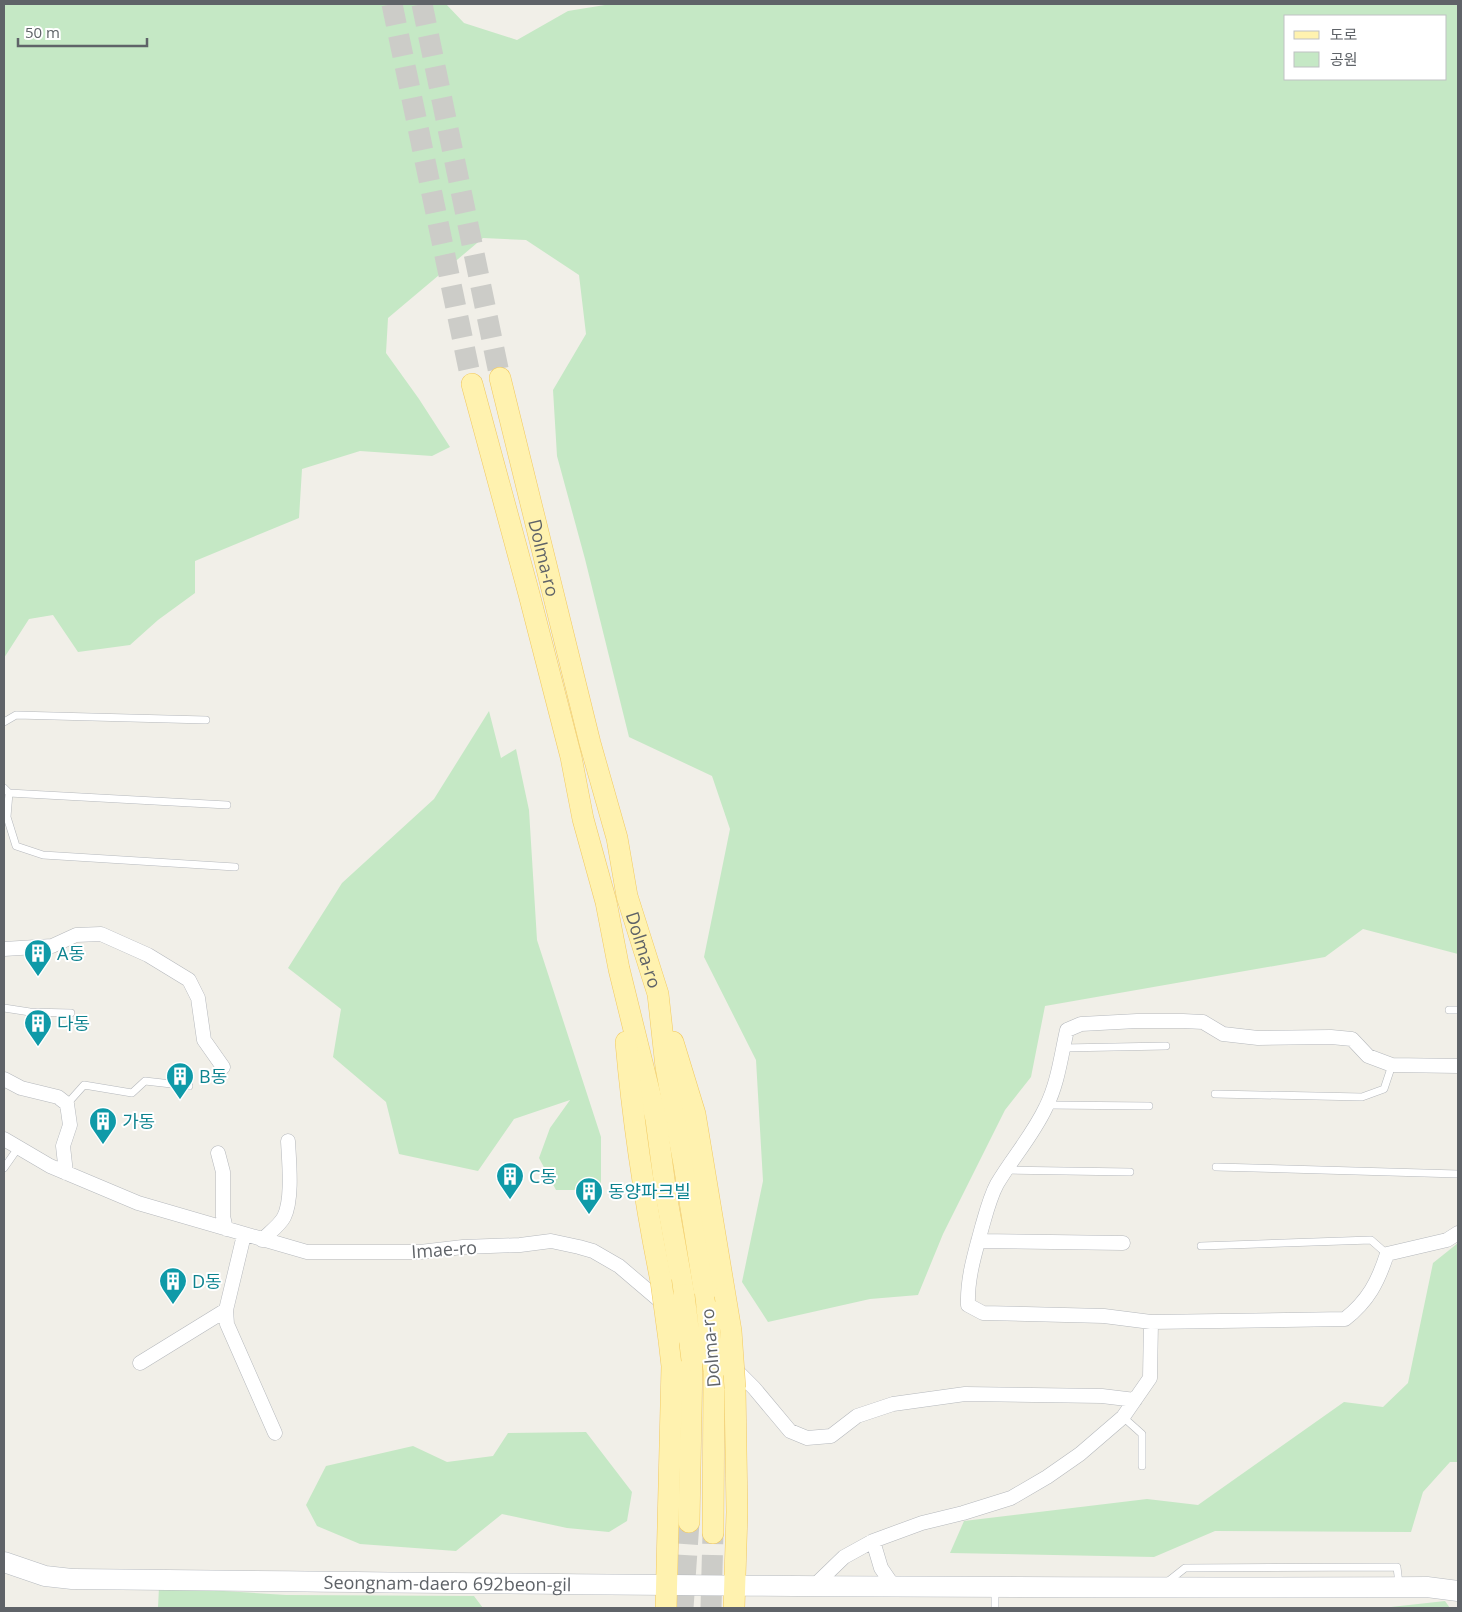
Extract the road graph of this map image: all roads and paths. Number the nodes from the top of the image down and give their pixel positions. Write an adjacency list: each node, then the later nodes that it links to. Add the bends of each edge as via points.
1 (500, 378): 10 (main road, Dolma-ro, via 590,743 617,838 627,896)
2 (472, 384): 9 (main road, Dolma-ro, via 571,757)
3 (206, 720): 4 (lane, via 16,715)
4 (4, 722)
5 (6, 790): 6 (lane); 7 (lane, via 7,817 16,846 43,855)
6 (227, 805)
7 (235, 867)
8 (4, 948): 19 (street, via 52,946 76,935 101,934 148,955 189,980 198,998 204,1040)
9 (619, 969): 51 (main road, Dolma-ro, bridge, via 656,1118 684,1295 692,1360); 55 (main road, bridge, via 646,1207 672,1366)
10 (658, 994): 52 (main road, Dolma-ro, bridge, via 666,1067 707,1308 714,1370); 56 (main road, bridge, via 695,1114 731,1331 737,1512)
11 (4, 1008): 14 (lane)
12 (1449, 1010): 13 (lane)
13 (1458, 1010)
14 (71, 1013)
15 (1166, 1046): 16 (lane)
16 (1063, 1048): 17 (street, via 1067,1030 1081,1024 1183,1021 1203,1022 1223,1034 1258,1038 1352,1039 1368,1056); 24 (street)
17 (1392, 1064): 18 (street); 22 (lane, via 1384,1088 1362,1097)
18 (1458, 1066)
19 (222, 1067)
20 (4, 1079): 23 (street)
21 (189, 1086): 23 (lane, via 145,1081 132,1092 84,1084)
22 (1215, 1094)
23 (67, 1104): 33 (street, via 70,1125 63,1146)
24 (1047, 1105): 25 (lane); 32 (street, via 1034,1131)
25 (1149, 1106)
26 (4, 1139): 28 (street, Imae-ro)
27 (288, 1141): 39 (street, via 290,1175 284,1217)
28 (18, 1148): 31 (lane); 33 (street, Imae-ro)
29 (218, 1153): 36 (street, via 223,1172)
30 (1216, 1167): 35 (lane)
31 (4, 1168)
32 (1007, 1170): 34 (lane); 40 (street, via 996,1185)
33 (66, 1172): 36 (street, Imae-ro, via 138,1203)
34 (1130, 1172)
35 (1458, 1174)
36 (226, 1229): 38 (street, Imae-ro)
37 (1458, 1233): 43 (street, via 1447,1240)
38 (244, 1234): 39 (street, Imae-ro); 44 (street)
39 (262, 1240): 47 (street, Imae-ro, via 312,1252 420,1252 551,1241 593,1252 619,1266 691,1326 754,1388 790,1431 806,1438 831,1436 857,1416 893,1404 965,1394 1102,1396)
40 (978, 1241): 41 (street); 45 (street, via 968,1287 968,1306 983,1313 1104,1316)
41 (1123, 1243)
42 (1201, 1246): 43 (lane, via 1371,1240)
43 (1387, 1254): 45 (street, via 1380,1277 1360,1307 1345,1319)
44 (226, 1310): 46 (street); 49 (street, via 227,1324)
45 (1150, 1322): 47 (street, via 1150,1378)
46 (140, 1363)
47 (1135, 1400): 48 (street)
48 (1123, 1416): 50 (lane, via 1142,1434); 53 (street, via 1080,1454 1011,1498)
49 (275, 1433)
50 (1142, 1466)
51 (689, 1522)
52 (713, 1533)
53 (872, 1541): 57 (street, via 844,1557); 58 (street, via 882,1568)
54 (4, 1562): 55 (street, Seongnam-daero 692beon-gil, via 45,1576 72,1579)
55 (667, 1586): 56 (street, Seongnam-daero 692beon-gil); 61 (main road)
56 (735, 1586): 57 (street, Seongnam-daero 692beon-gil); 62 (main road)
57 (813, 1587): 58 (street, Seongnam-daero 692beon-gil)
58 (894, 1587): 59 (street, Seongnam-daero 692beon-gil)
59 (995, 1588): 60 (street, Seongnam-daero 692beon-gil, via 1427,1587); 63 (lane)
60 (1458, 1591)
61 (666, 1608)
62 (734, 1608)
63 (995, 1608)

